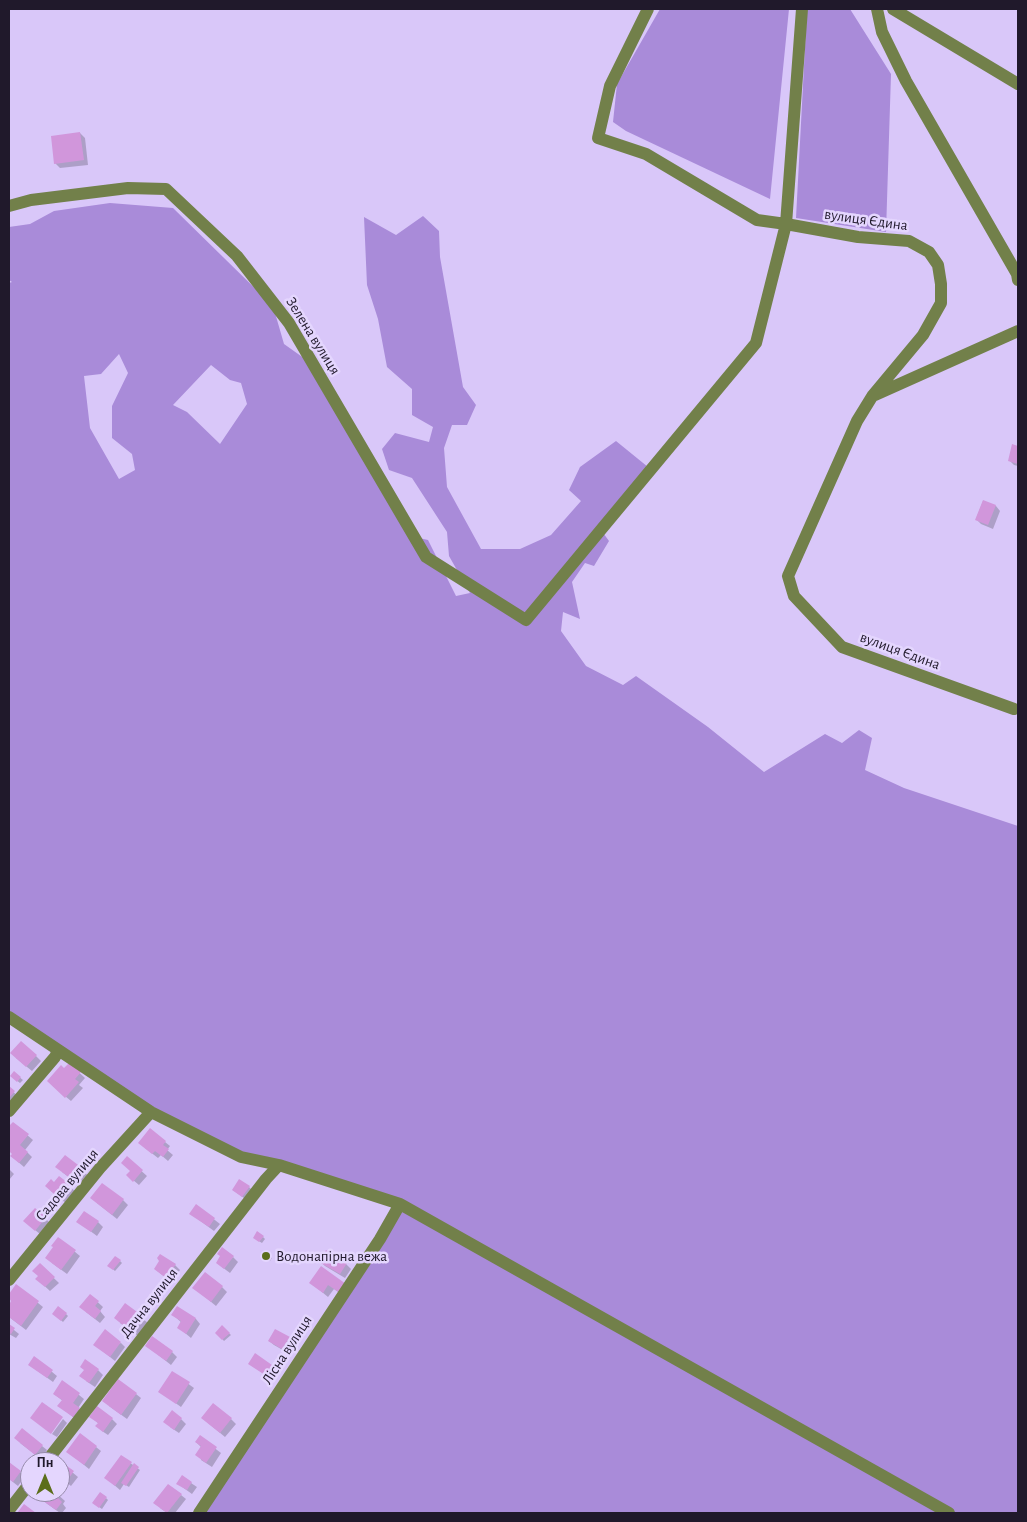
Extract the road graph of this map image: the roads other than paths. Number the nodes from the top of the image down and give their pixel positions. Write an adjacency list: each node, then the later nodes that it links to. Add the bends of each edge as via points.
1 (648, 9): 7 (street, вулиця Єдина, via 610,86 598,138 646,154 757,220)
2 (802, 9): 7 (street)
3 (877, 9): 8 (street, via 882,32 906,81)
4 (893, 9): 5 (street)
5 (1018, 84)
6 (9, 206): 7 (street, Зелена вулиця, via 31,200 128,188 166,189 236,256 289,323 426,557 526,620 756,343)
7 (786, 224): 10 (street, вулиця Єдина, via 858,237 909,241 929,252 938,265 941,303 923,335)
8 (1018, 280)
9 (1018, 331): 10 (street)
10 (872, 396): 11 (street, вулиця Єдина, via 857,421 788,576 794,596 842,646)
11 (1014, 710)
12 (9, 1017): 13 (street)
13 (58, 1050): 14 (street, via 56,1057); 15 (street)
14 (9, 1111)
15 (151, 1112): 16 (street, via 241,1157); 18 (street, Садова вулиця, via 100,1168)
16 (279, 1165): 17 (street); 19 (street, Дачна вулиця)
17 (400, 1204): 22 (street, Лісна вулиця); 23 (street)
18 (9, 1280)
19 (54, 1452)
20 (20, 1496): 21 (street)
21 (9, 1510)
22 (199, 1513)
23 (949, 1513)

